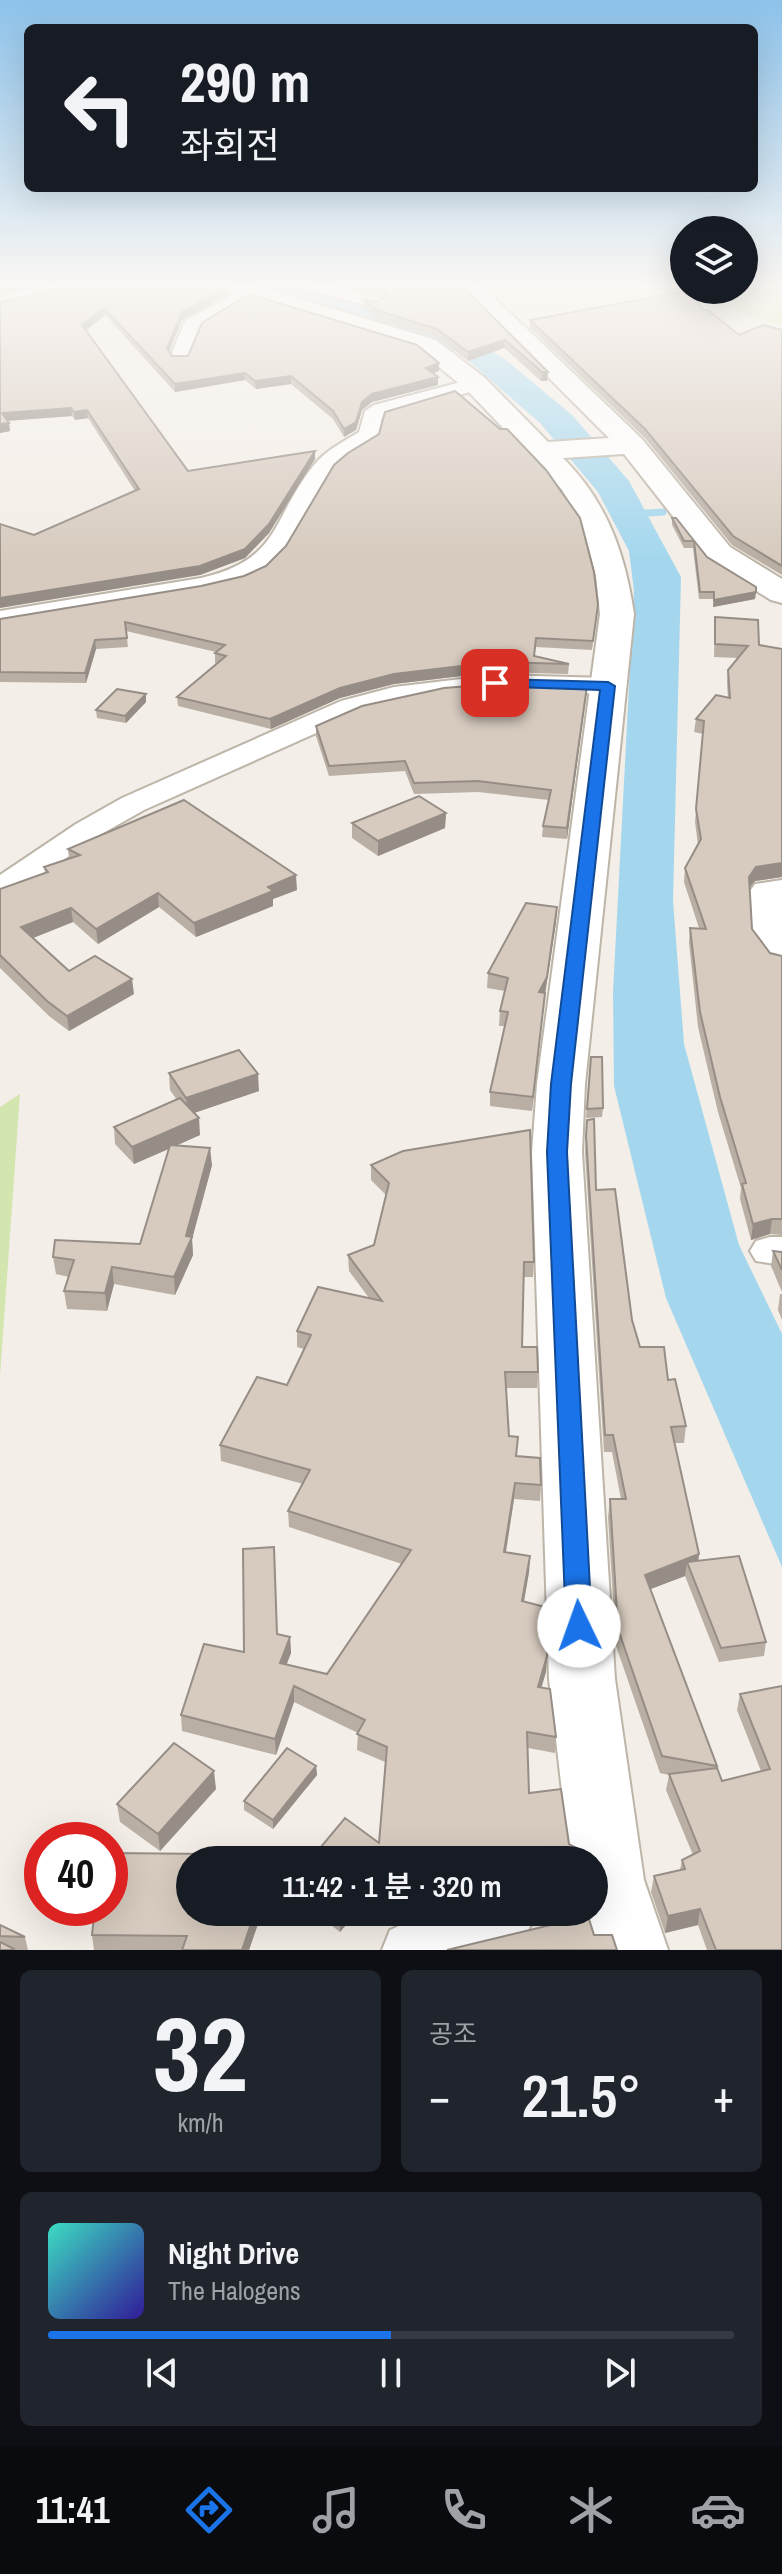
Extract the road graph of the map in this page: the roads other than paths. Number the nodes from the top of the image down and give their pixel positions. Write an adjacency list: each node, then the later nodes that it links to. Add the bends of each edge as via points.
1 (466, 376): 3 (street)
2 (557, 376): 4 (street)
3 (476, 384): 5 (street); 7 (street, via 372,415 369,435 323,468 272,553 256,567 201,585)
4 (626, 446): 5 (street); 6 (street, via 719,554)
5 (547, 450): 8 (street, via 597,526 612,576 617,614)
6 (782, 593)
7 (0, 619)
8 (608, 686): 9 (street, via 443,687 351,707 133,804); 12 (street, via 557,1152 582,1679)
9 (0, 889)
10 (782, 890): 11 (street, via 766,891 770,943)
11 (782, 959)
12 (598, 1846)
13 (608, 1898): 16 (street)
14 (463, 1926): 15 (street)
15 (410, 1950)
16 (631, 1950)

